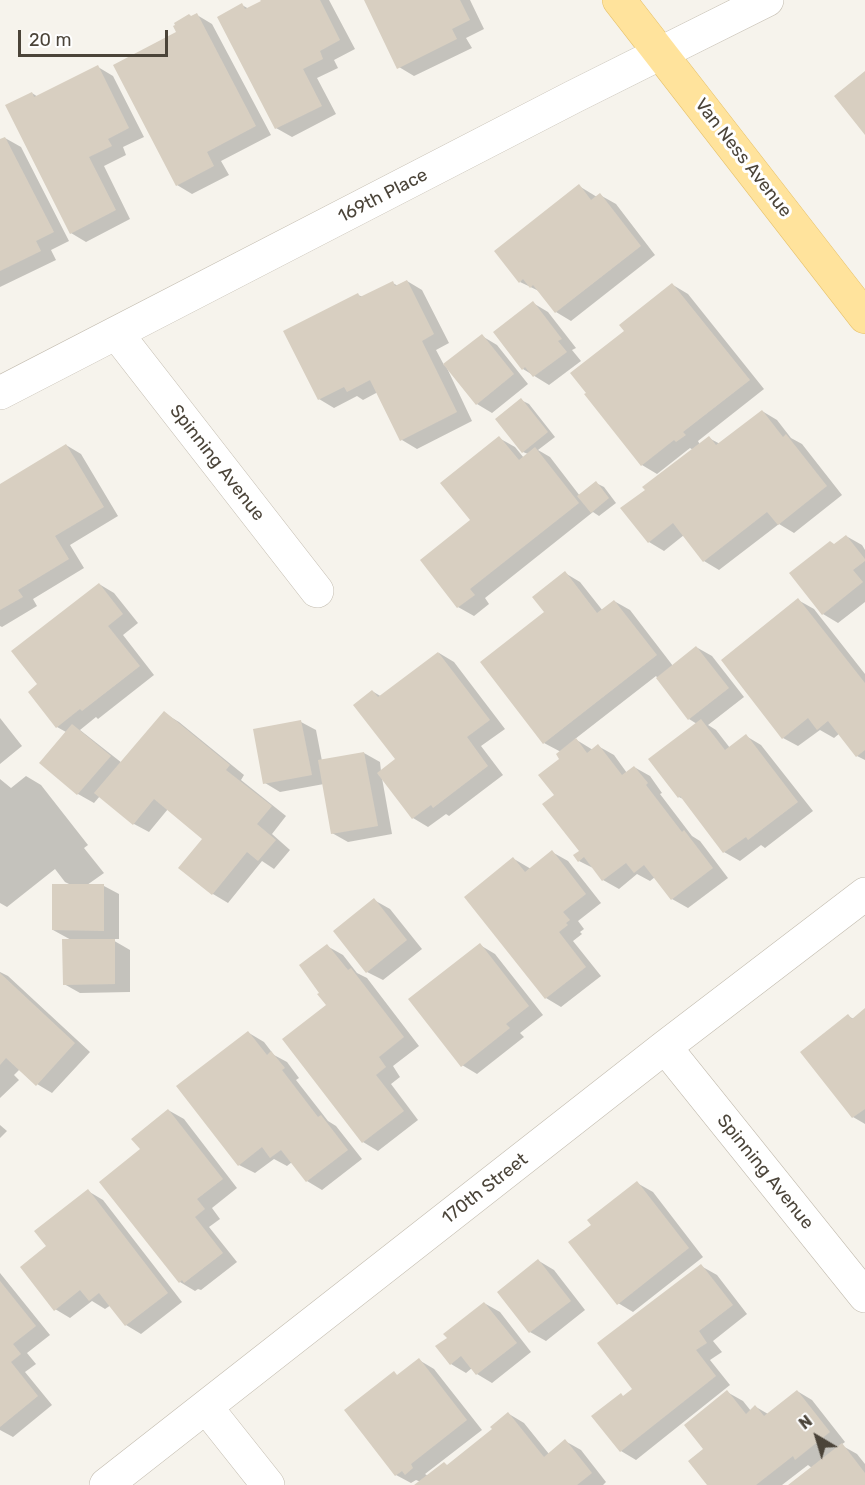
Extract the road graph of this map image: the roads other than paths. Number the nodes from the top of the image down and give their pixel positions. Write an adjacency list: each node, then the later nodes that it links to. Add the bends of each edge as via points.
1 (619, 0): 3 (main road, Van Ness Avenue)
2 (767, 0): 3 (street, 169th Place)
3 (662, 54): 4 (main road, Van Ness Avenue); 5 (street, 169th Place)
4 (865, 316)
5 (117, 334): 6 (street, 169th Place); 7 (street, Spinning Avenue)
6 (0, 393)
7 (317, 591)
8 (865, 894): 9 (street, 170th Street)
9 (665, 1047): 10 (street, Spinning Avenue); 11 (street, 170th Street)
10 (865, 1296)
11 (206, 1407): 12 (street, 170th Street); 13 (street)
12 (106, 1485)
13 (268, 1485)

